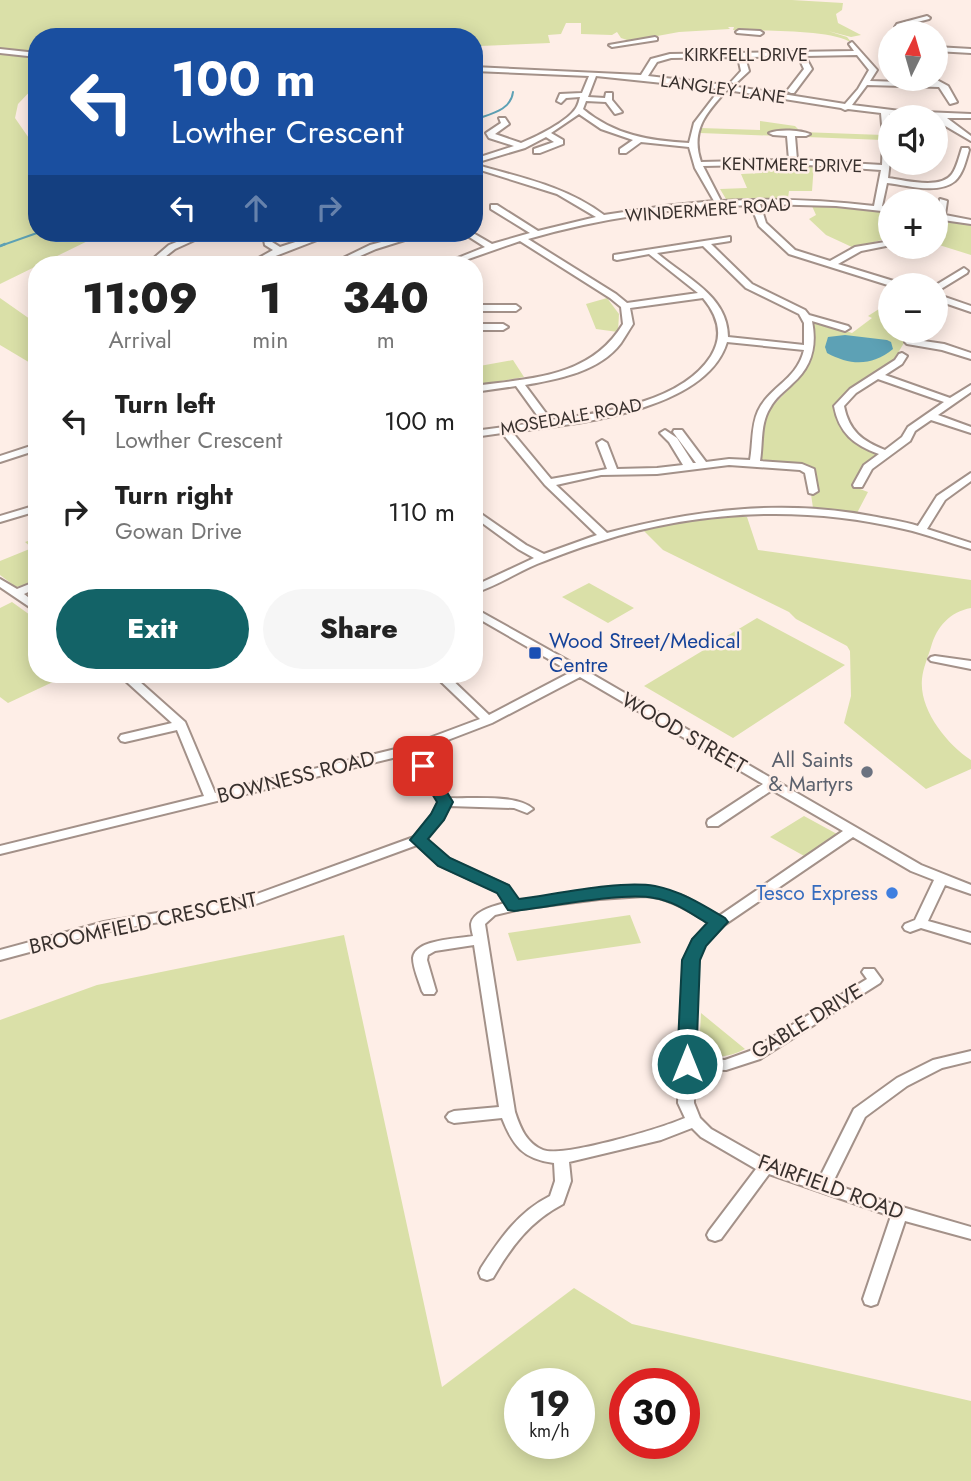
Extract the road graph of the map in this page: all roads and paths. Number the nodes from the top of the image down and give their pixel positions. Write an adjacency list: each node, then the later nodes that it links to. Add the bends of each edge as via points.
1 (927, 18): 2 (street)
2 (915, 21)
3 (739, 32): 5 (street)
4 (760, 33): 5 (street)
5 (749, 40): 12 (street)
6 (612, 45): 14 (street, via 641,41 657,45)
7 (948, 50): 9 (street)
8 (0, 51): 10 (street)
9 (971, 51)
10 (28, 54)
11 (741, 55): 12 (street, KIRKFELL DRIVE); 14 (street, KIRKFELL DRIVE); 18 (street, via 745,71)
12 (751, 55): 13 (street, KIRKFELL DRIVE)
13 (802, 55): 19 (street, KIRKFELL DRIVE, via 857,48 873,70); 24 (street, via 808,69)
14 (670, 56): 17 (street, KIRKFELL DRIVE, via 654,61)
15 (483, 68): 16 (street, LANGLEY LANE)
16 (593, 74): 17 (street, LANGLEY LANE); 27 (street)
17 (643, 78): 21 (street, LANGLEY LANE)
18 (735, 82): 21 (street); 22 (street)
19 (865, 83): 20 (street); 30 (street)
20 (878, 83)
21 (724, 84): 30 (street, LANGLEY LANE); 44 (street, via 695,128)
22 (747, 84)
23 (778, 89): 24 (street)
24 (791, 91): 26 (street)
25 (944, 91): 29 (street)
26 (802, 93)
27 (585, 97): 28 (street, via 563,96); 31 (street); 32 (street, via 609,97)
28 (561, 102)
29 (953, 102)
30 (845, 108): 33 (street, LANGLEY LANE)
31 (579, 110): 39 (street); 42 (street, via 608,130)
32 (618, 112)
33 (878, 112)
34 (948, 116): 35 (street, LANGLEY LANE)
35 (971, 116)
36 (516, 124): 45 (street, via 503,122 490,133)
37 (948, 124): 43 (street)
38 (773, 133): 40 (street)
39 (547, 134): 45 (street); 47 (street, via 560,142)
40 (791, 134): 41 (street); 50 (street)
41 (806, 134)
42 (639, 139): 44 (street); 48 (street)
43 (971, 139)
44 (693, 145): 51 (street)
45 (522, 146): 49 (street)
46 (965, 150): 55 (street, via 950,181)
47 (537, 151)
48 (624, 151)
49 (483, 160)
50 (793, 162): 51 (street, KENTMERE DRIVE); 52 (street, KENTMERE DRIVE)
51 (698, 164): 57 (street)
52 (878, 167)
53 (483, 169): 60 (street, via 554,187)
54 (885, 175): 55 (street)
55 (885, 180): 58 (street)
56 (755, 203): 57 (street, WINDERMERE ROAD); 58 (street, WINDERMERE ROAD); 81 (street, via 762,224 793,252)
57 (720, 205): 60 (street, WINDERMERE ROAD)
58 (877, 208)
59 (496, 212): 63 (street)
60 (604, 219): 63 (street, WINDERMERE ROAD)
61 (948, 219): 62 (street)
62 (971, 222)
63 (536, 233): 64 (street, WINDERMERE ROAD)
64 (521, 238): 73 (street, WINDERMERE ROAD); 88 (street)
65 (727, 239): 71 (street)
66 (183, 242): 76 (street)
67 (268, 242): 74 (street)
68 (303, 242): 74 (street)
69 (391, 242): 78 (street)
70 (482, 242): 73 (street)
71 (705, 243): 75 (street); 93 (street, via 749,286)
72 (878, 245): 81 (street, via 858,249)
73 (491, 247): 79 (street, WINDERMERE ROAD)
74 (279, 250): 77 (street)
75 (651, 252): 80 (street); 86 (street)
76 (160, 256)
77 (267, 256)
78 (353, 256)
79 (468, 256)
80 (617, 257)
81 (830, 265): 84 (street)
82 (949, 266): 83 (street)
83 (968, 272): 85 (street)
84 (878, 279)
85 (948, 283)
86 (706, 295): 88 (street); 96 (street, via 718,313)
87 (948, 301): 92 (street)
88 (625, 306): 102 (street, via 628,324 622,339 603,358 573,371)
89 (483, 308): 90 (street)
90 (504, 308): 91 (street); 94 (street, via 504,329)
91 (516, 308)
92 (971, 309)
93 (807, 317): 95 (street); 99 (street)
94 (483, 328)
95 (845, 328)
96 (723, 339): 99 (street); 107 (street, MOSEDALE ROAD, via 711,367 688,387 629,410)
97 (909, 343): 101 (street, via 899,362)
98 (921, 343): 100 (street)
99 (810, 348): 117 (street, via 796,377 764,408)
100 (971, 356)
101 (876, 375): 105 (street); 115 (street, via 839,407 846,432)
102 (518, 382): 103 (street); 107 (street)
103 (483, 388)
104 (971, 388): 105 (street)
105 (950, 401): 106 (street)
106 (930, 416): 109 (street); 115 (street)
107 (547, 422): 108 (street, MOSEDALE ROAD)
108 (503, 429): 111 (street, MOSEDALE ROAD); 122 (street)
109 (971, 430)
110 (678, 432): 118 (street)
111 (483, 433)
112 (665, 433): 119 (street)
113 (602, 443): 120 (street)
114 (28, 450): 116 (street)
115 (884, 453): 123 (street, via 868,467)
116 (0, 459)
117 (755, 463): 118 (street); 124 (street, via 807,469)
118 (703, 465): 119 (street)
119 (690, 467): 120 (street)
120 (613, 471): 122 (street)
121 (971, 476): 128 (street, via 941,498)
122 (549, 483): 129 (street)
123 (858, 485)
124 (813, 491)
125 (28, 511): 126 (street)
126 (0, 519)
127 (483, 519): 131 (street)
128 (922, 529): 129 (street, via 862,517 772,510 696,515); 130 (street)
129 (603, 535): 131 (street)
130 (971, 546)
131 (541, 557): 133 (street)
132 (0, 582): 135 (street)
133 (483, 586)
134 (28, 588): 135 (street)
135 (16, 594): 136 (street)
136 (28, 603)
137 (483, 616): 140 (street, WOOD STREET)
138 (935, 659): 139 (street)
139 (971, 665)
140 (581, 672): 143 (street, BOWNESS ROAD); 147 (street, WOOD STREET)
141 (134, 683): 144 (street)
142 (449, 683): 143 (street)
143 (488, 720): 146 (street, BOWNESS ROAD)
144 (181, 724): 145 (street); 148 (street)
145 (125, 738)
146 (412, 749): 148 (street, BOWNESS ROAD); 149 (street)
147 (771, 785): 151 (street); 152 (street, WOOD STREET)
148 (211, 798): 154 (street, BOWNESS ROAD)
149 (445, 802): 150 (street, via 516,804); 153 (street)
150 (527, 809)
151 (713, 824)
152 (852, 832): 155 (street, WOOD STREET); 158 (street)
153 (419, 840): 157 (street, via 444,862 503,889); 161 (street, BROOMFIELD CRESCENT, via 248,902 104,927)
154 (0, 850)
155 (941, 879): 156 (street, WOOD STREET); 159 (street, via 915,925)
156 (971, 890)
157 (514, 906): 158 (street, via 654,892 684,901); 160 (street, via 490,912 478,923)
158 (719, 922): 165 (street, via 698,943 691,960)
159 (971, 938)
160 (480, 940): 163 (street, via 422,952); 166 (street)
161 (0, 955)
162 (869, 972): 165 (street, GABLE DRIVE, via 875,980 755,1055 726,1065)
163 (429, 991)
164 (971, 1056): 171 (street, via 937,1064 859,1113)
165 (687, 1064): 168 (street, via 686,1103)
166 (507, 1112): 167 (street); 169 (street, via 517,1138 539,1155)
167 (454, 1117)
168 (694, 1121): 169 (street, via 661,1134); 170 (street, FAIRFIELD ROAD, via 706,1133)
169 (561, 1158): 175 (street, via 564,1181 557,1200 528,1215)
170 (766, 1167): 171 (street, FAIRFIELD ROAD); 174 (street)
171 (823, 1187): 172 (street, FAIRFIELD ROAD)
172 (900, 1213): 173 (street, FAIRFIELD ROAD); 176 (street)
173 (971, 1233)
174 (715, 1235)
175 (487, 1273)
176 (871, 1299)

